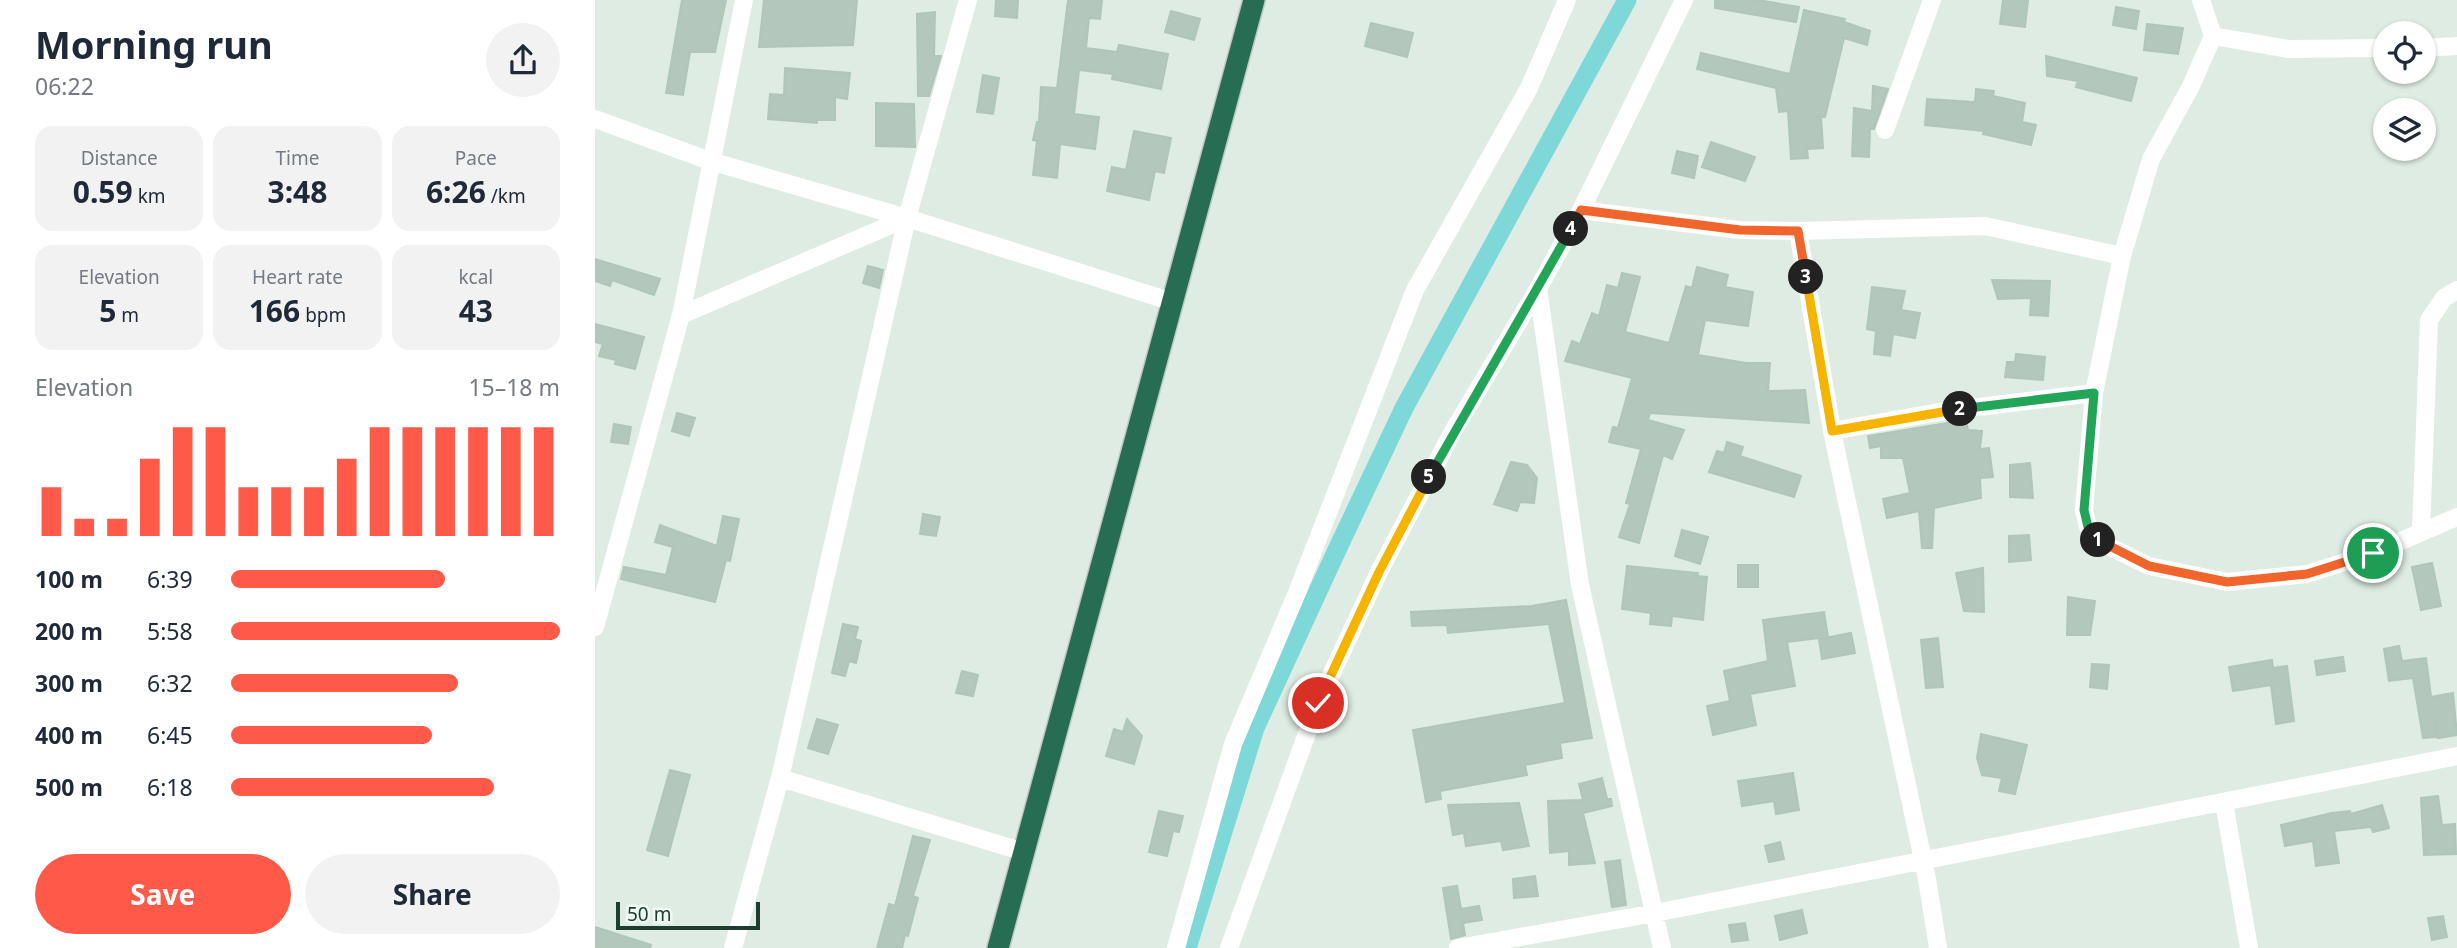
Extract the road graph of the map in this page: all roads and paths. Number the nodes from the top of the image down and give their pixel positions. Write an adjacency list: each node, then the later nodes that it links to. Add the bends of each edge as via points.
1 (744, 0): 14 (street)
2 (968, 0): 16 (street)
3 (1254, 0): 21 (highway)
4 (1567, 0): 36 (street, via 1529,89 1415,290 1233,744)
5 (1684, 0): 15 (street)
6 (1932, 0): 13 (street)
7 (2201, 0): 8 (street)
8 (2213, 36): 11 (street, via 2288,49); 18 (street, via 2151,159)
9 (2457, 46): 10 (street)
10 (2436, 47)
11 (2373, 48)
12 (595, 119): 14 (street)
13 (1885, 130)
14 (710, 161): 16 (street); 22 (street)
15 (1581, 210): 17 (street, via 1740,230); 19 (street)
16 (907, 218): 21 (street); 22 (street); 29 (street)
17 (1798, 231): 18 (street, via 1985,226); 24 (street)
18 (2122, 256): 23 (street)
19 (1538, 289): 33 (street, via 1580,585); 37 (street, via 1452,433 1379,572 1318,703)
20 (2457, 290): 26 (street, via 2444,298 2429,320)
21 (1173, 302): 31 (highway)
22 (681, 315): 27 (street)
23 (2094, 393): 24 (street, via 1945,411); 26 (street, via 2084,510 2088,527 2099,542 2149,566 2227,582 2273,579 2307,574)
24 (1832, 431): 32 (street)
25 (2457, 517): 26 (street)
26 (2421, 532)
27 (595, 628)
28 (2457, 756): 30 (street)
29 (780, 778): 31 (street); 34 (street)
30 (2224, 802): 32 (street); 41 (street)
31 (1024, 852): 35 (highway)
32 (1923, 860): 33 (street); 40 (street)
33 (1654, 913): 38 (street); 39 (street)
34 (733, 948)
35 (998, 948)
36 (1176, 948)
37 (1229, 948)
38 (1458, 948)
39 (1663, 948)
40 (1938, 948)
41 (2249, 948)

